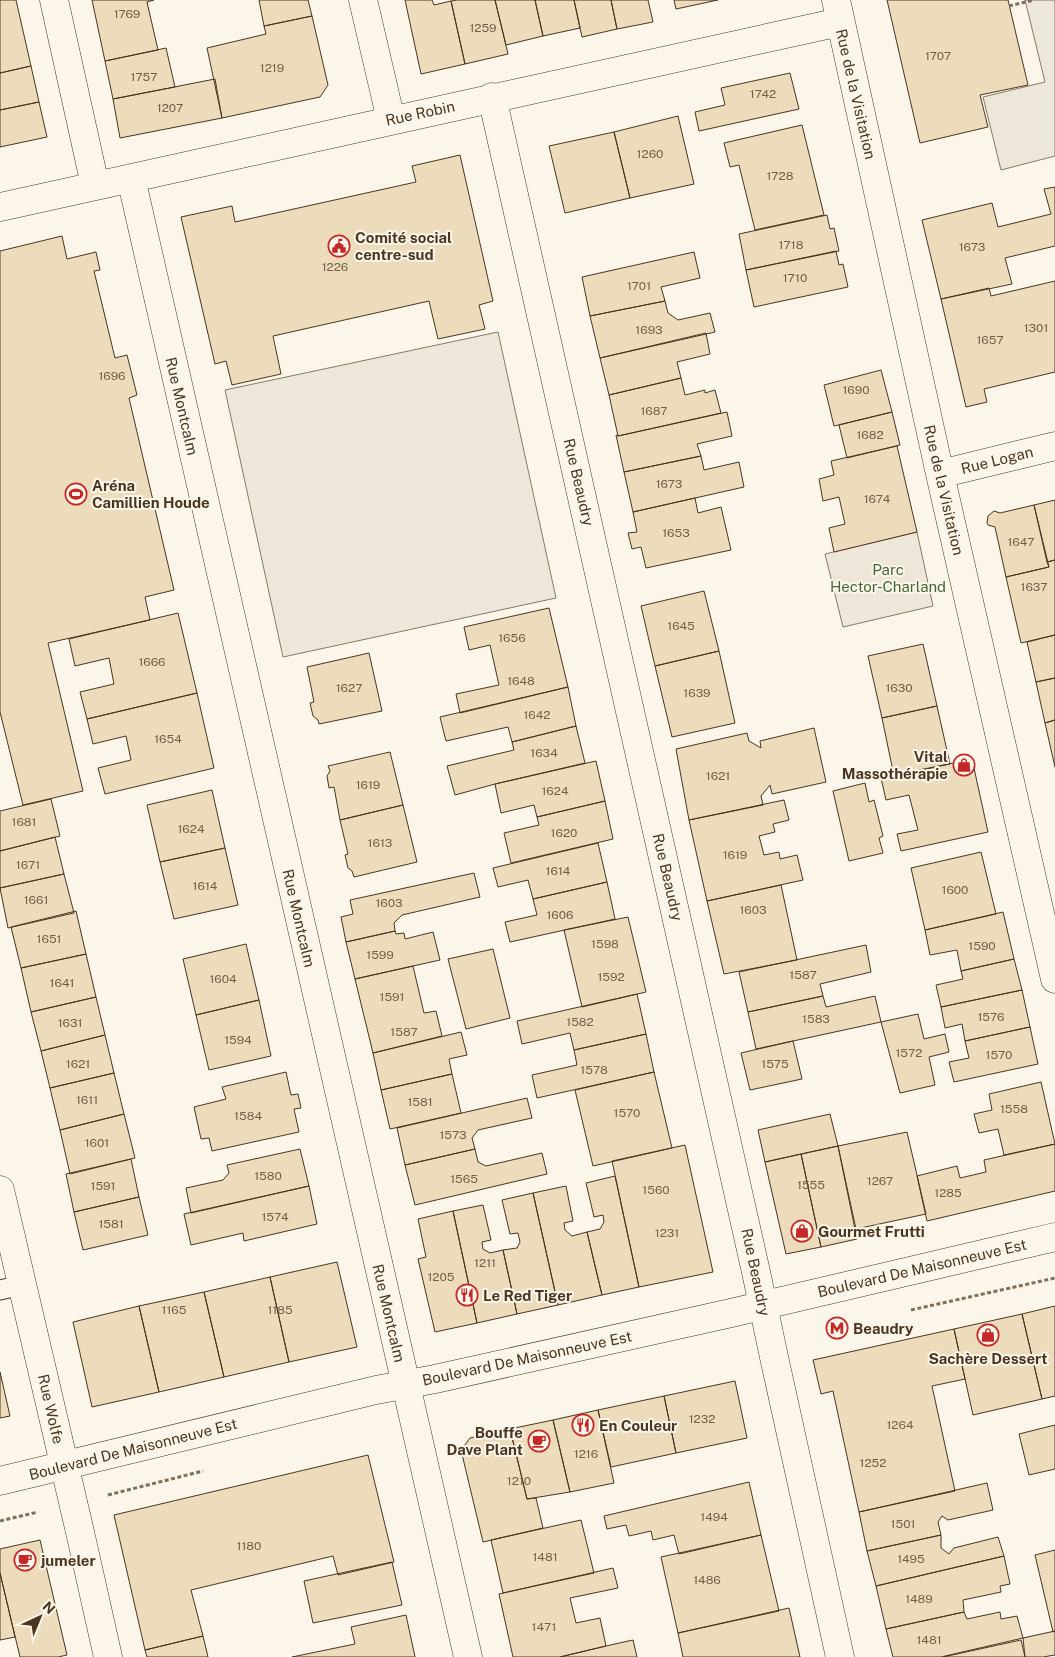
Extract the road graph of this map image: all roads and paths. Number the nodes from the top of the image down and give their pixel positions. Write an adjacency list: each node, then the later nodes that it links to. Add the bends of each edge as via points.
1 (54, 0): 9 (street)
2 (362, 0): 7 (street)
3 (1034, 0): 4 (path)
4 (1009, 6)
5 (838, 11): 6 (street, Rue Robin); 12 (street, Rue de la Visitation)
6 (492, 97): 7 (street, Rue Robin); 17 (street, Rue Beaudry)
7 (391, 120): 8 (street, Rue Robin)
8 (131, 178): 9 (street, Rue Robin); 18 (street, Rue Montcalm)
9 (95, 185): 10 (street, Rue Robin)
10 (0, 207)
11 (1055, 446): 12 (street, Rue Logan)
12 (940, 474): 13 (street, Rue de la Visitation)
13 (1055, 979)
14 (0, 1190): 16 (street, Rue Wolfe)
15 (1055, 1237): 17 (street, Boulevard De Maisonneuve Est)
16 (11, 1287): 19 (street, Rue Wolfe)
17 (763, 1305): 18 (street, Boulevard De Maisonneuve Est); 23 (street, Rue Beaudry)
18 (406, 1385): 19 (street, Boulevard De Maisonneuve Est); 22 (street, Rue Montcalm)
19 (64, 1466): 20 (street, Boulevard De Maisonneuve Est); 21 (street, Rue Wolfe)
20 (0, 1481)
21 (108, 1657)
22 (468, 1657)
23 (840, 1657)

